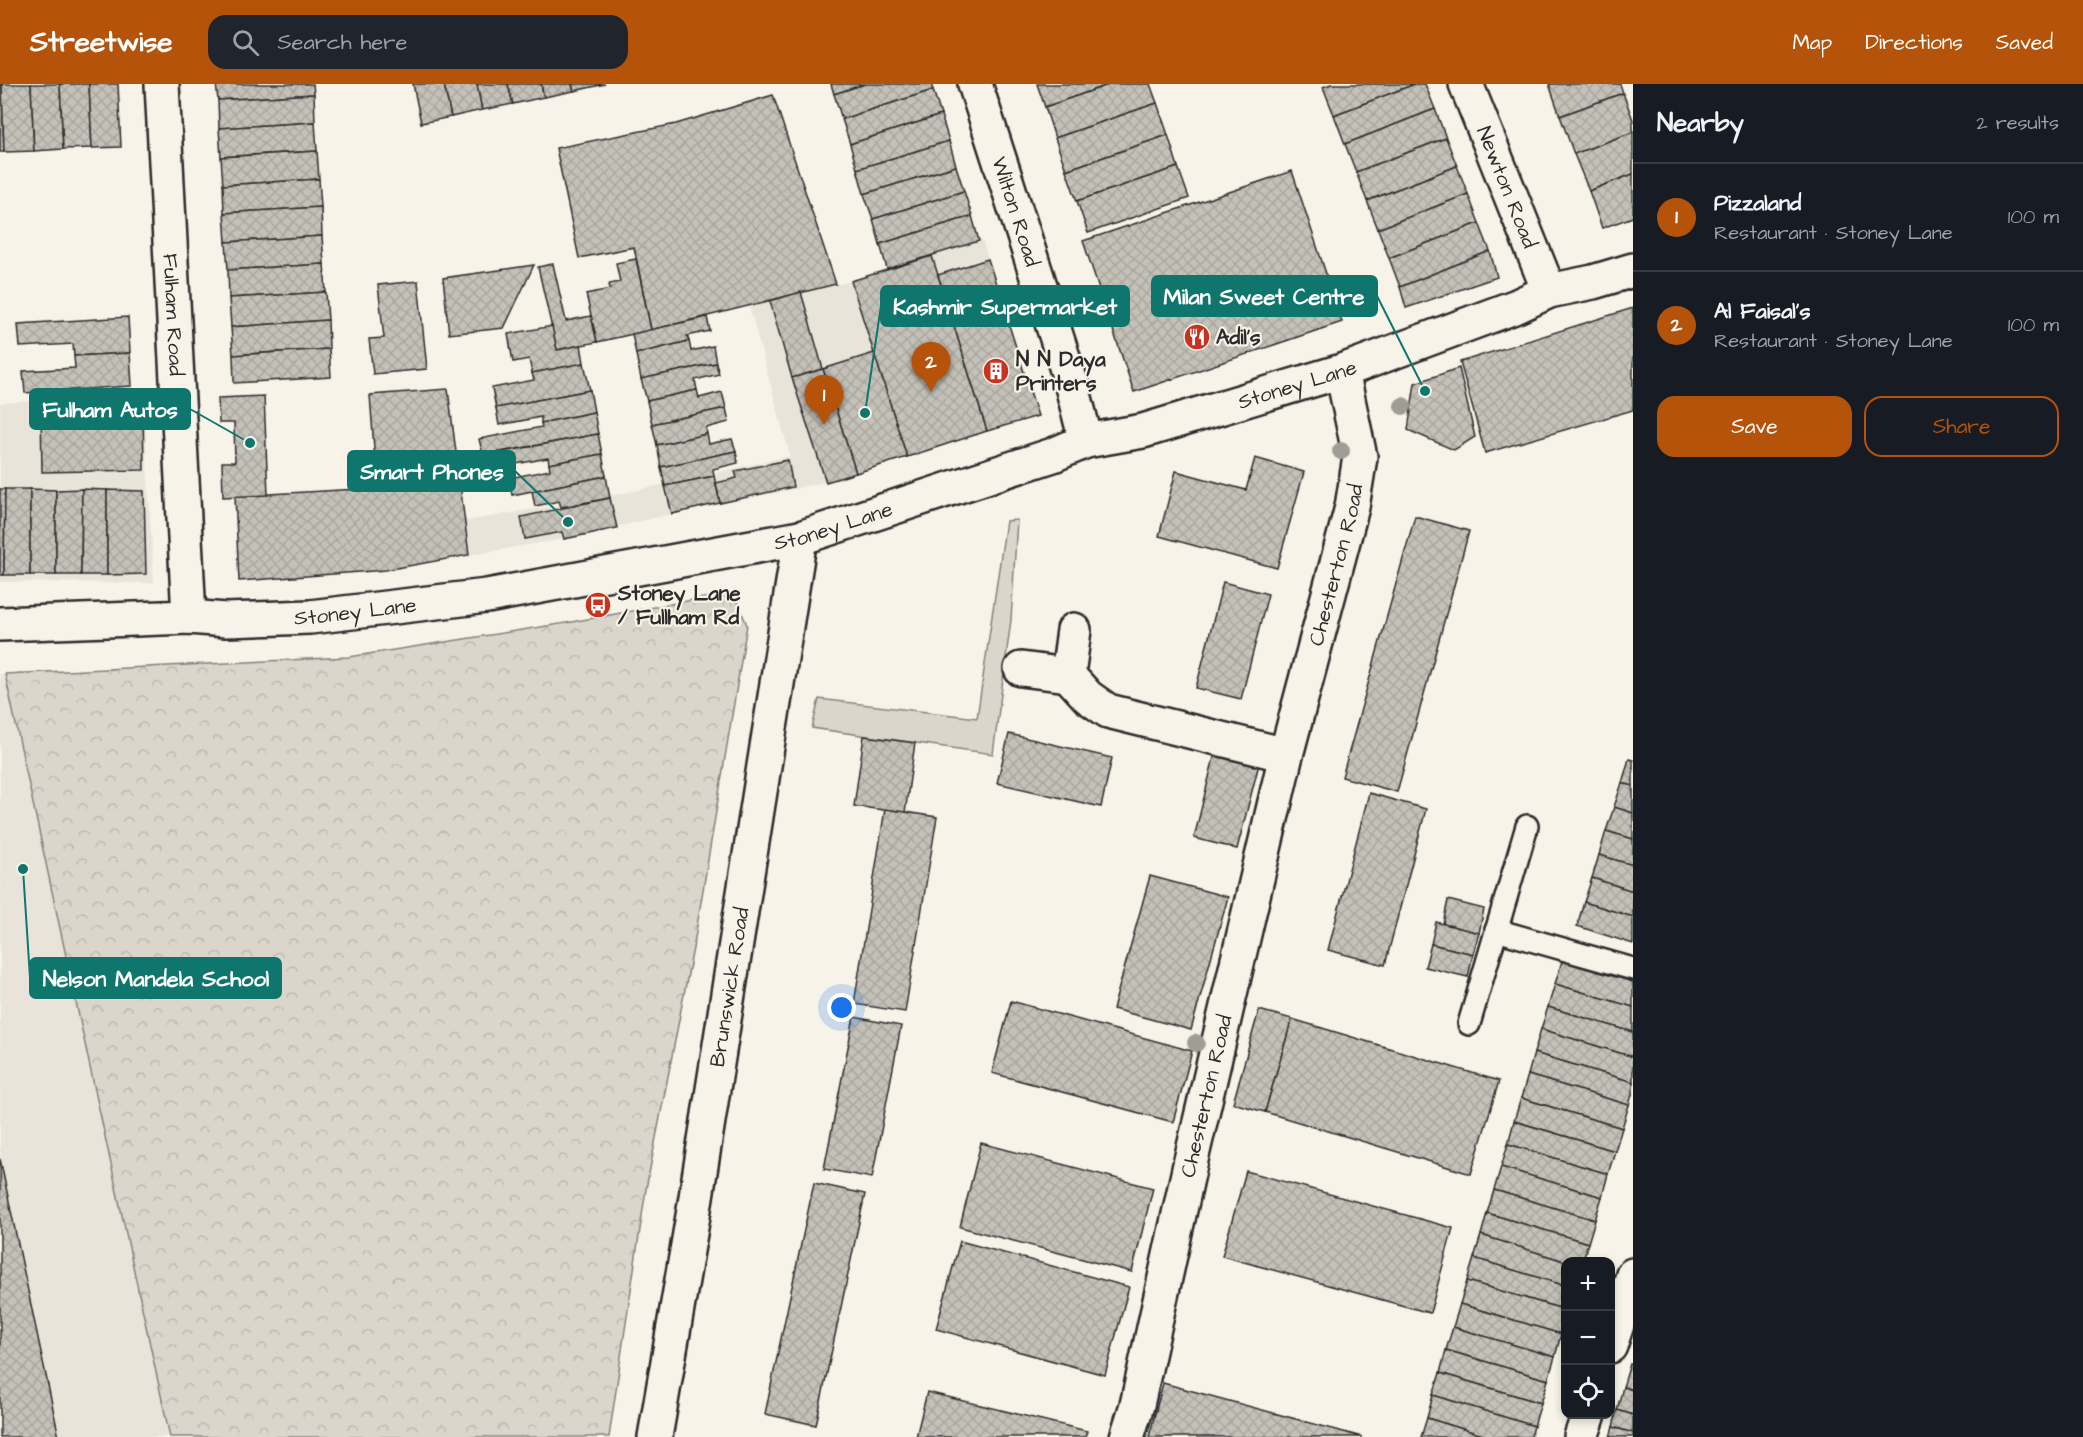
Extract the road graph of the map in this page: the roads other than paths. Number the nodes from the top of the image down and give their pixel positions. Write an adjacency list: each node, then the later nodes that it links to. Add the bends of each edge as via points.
1 (162, 84): 9 (street, Fulham Road)
2 (975, 84): 7 (street, Wilton Road, via 1071,382)
3 (1466, 84): 5 (street, Newton Road)
4 (1633, 270): 5 (street, Stoney Lane)
5 (1549, 291): 6 (street, Stoney Lane)
6 (1342, 371): 7 (street, Stoney Lane, via 1143,431); 14 (street, Chesterton Road, via 1360,457 1352,507)
7 (1086, 441): 8 (street, Stoney Lane)
8 (800, 538): 9 (street, Stoney Lane, via 487,596 310,617); 22 (street, Brunswick Road)
9 (189, 617): 10 (street, Stoney Lane)
10 (0, 624)
11 (1074, 630): 13 (street)
12 (1021, 669): 13 (street)
13 (1068, 675): 14 (street, via 1108,711)
14 (1286, 755): 23 (street, Chesterton Road)
15 (1527, 826): 16 (lane)
16 (1496, 930): 17 (lane); 18 (lane)
17 (1633, 969)
18 (1468, 1024)
19 (1633, 1275): 20 (street)
20 (1615, 1333)
21 (1586, 1419): 24 (street)
22 (655, 1437)
23 (1127, 1437)
24 (1581, 1437)

